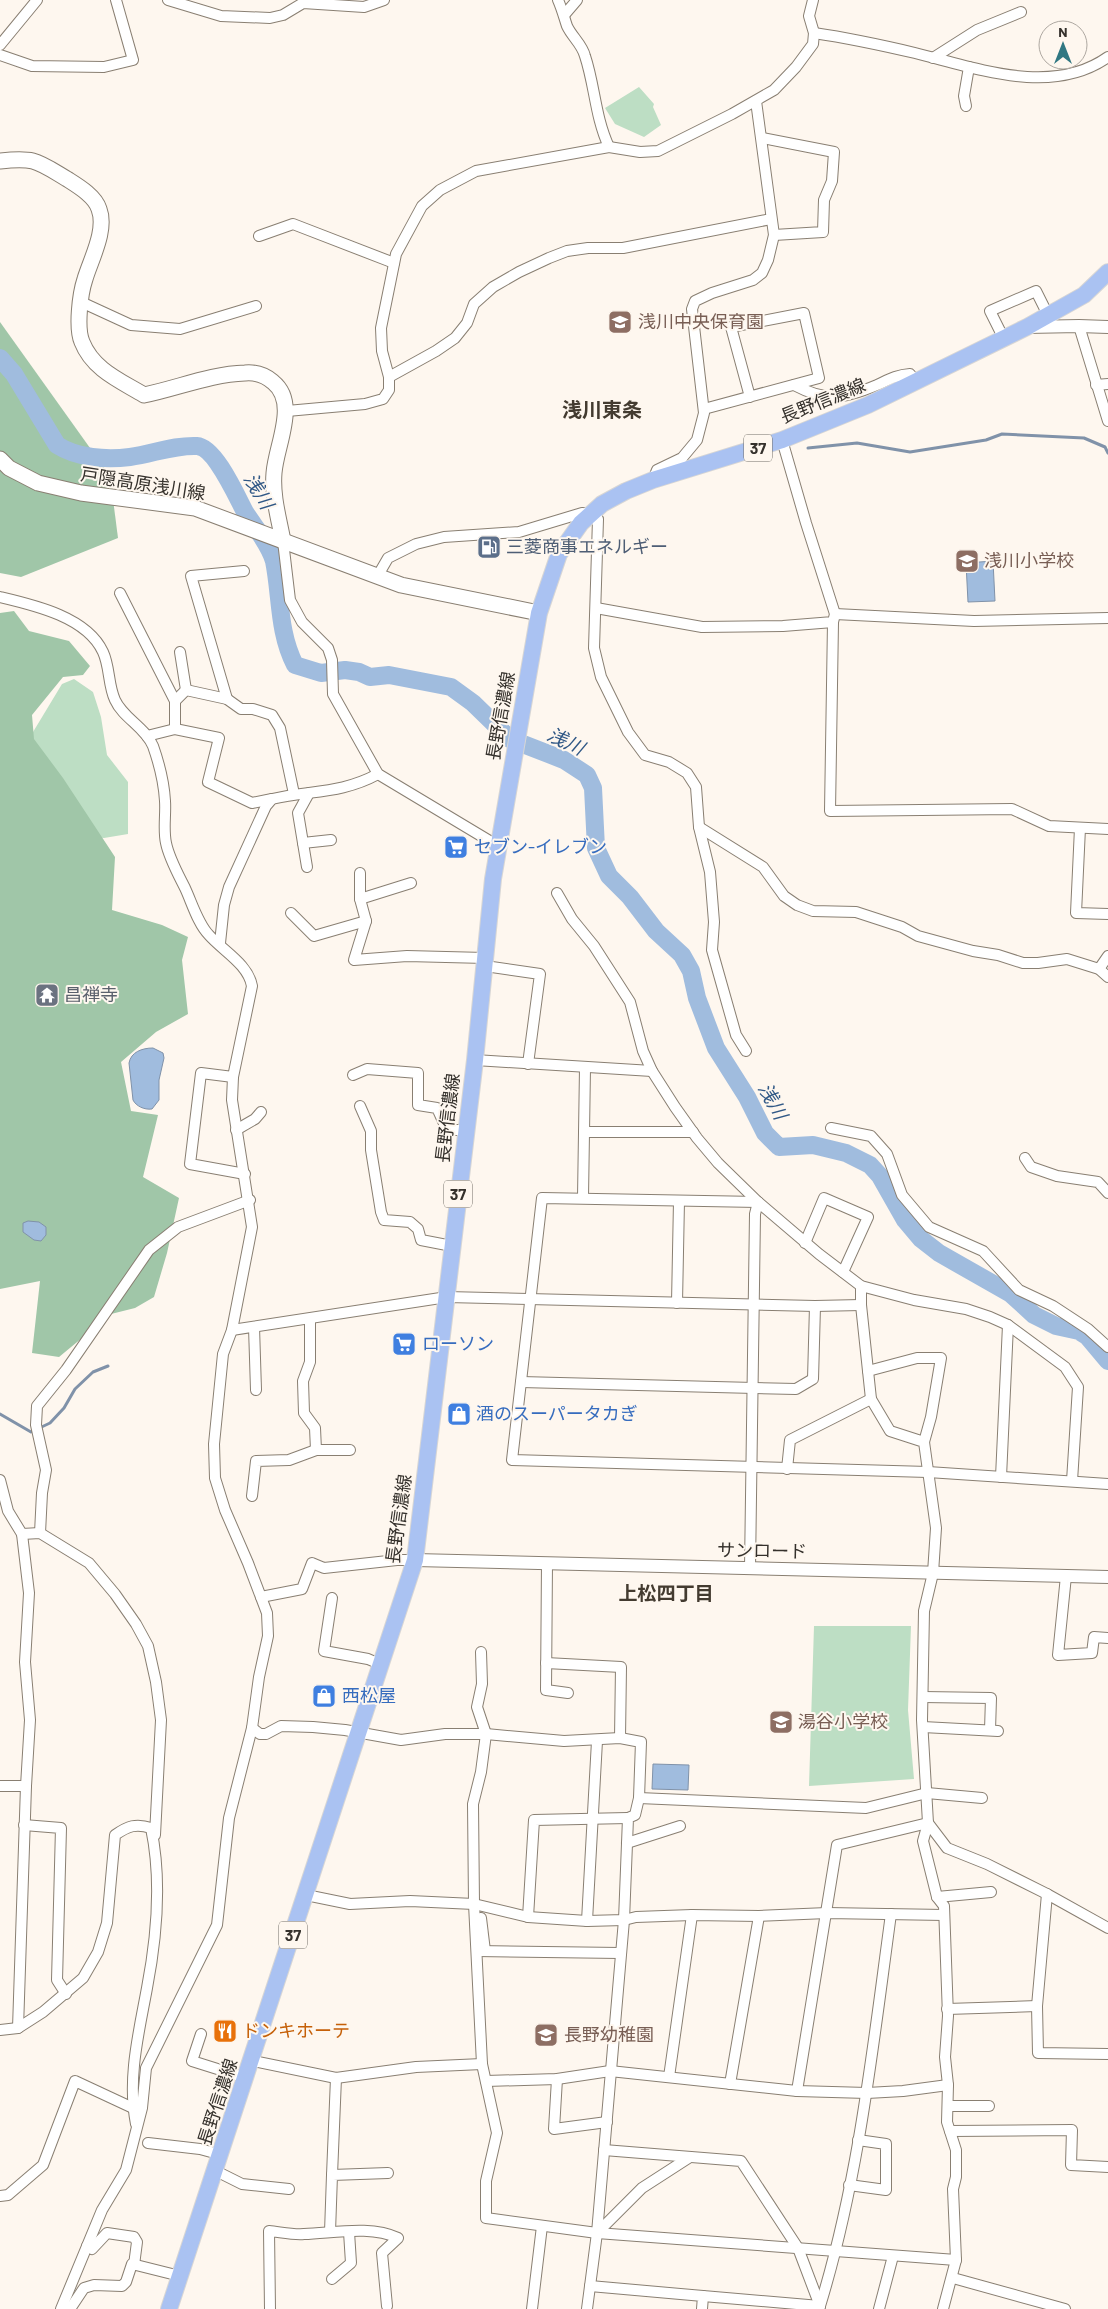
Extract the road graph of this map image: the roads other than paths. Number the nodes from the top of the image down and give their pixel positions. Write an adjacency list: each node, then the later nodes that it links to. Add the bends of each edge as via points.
1 (37, 0): 11 (street)
2 (116, 0): 12 (street, via 133,60 104,67 32,66)
3 (172, 0): 4 (street, via 221,16 270,18 283,15 303,3 364,7)
4 (384, 0)
5 (558, 0): 9 (street)
6 (577, 0): 9 (street)
7 (813, 0): 10 (street, via 809,16)
8 (1021, 12): 14 (street, via 977,30)
9 (565, 14): 19 (street, via 567,26 581,44 586,57)
10 (814, 33): 14 (street); 16 (street, via 813,44 796,67 774,90)
11 (0, 45)
12 (0, 55)
13 (1108, 57): 15 (street, via 1086,71 1066,76 1035,78)
14 (933, 58): 15 (street)
15 (969, 67): 17 (street, via 964,96)
16 (756, 100): 18 (street); 19 (street, via 658,151)
17 (966, 106)
18 (762, 138): 21 (street); 22 (street, via 834,152 832,181 824,200 823,232)
19 (609, 147): 24 (street, via 476,171 456,180 422,206)
20 (0, 161): 26 (main road, via 22,158 38,161 94,199 100,210 100,234)
21 (771, 219): 22 (street); 33 (street, via 623,248 567,251 549,258 493,287 474,304 467,323 455,338)
22 (774, 235): 39 (street, via 762,273 753,280 712,292 695,301 692,309)
23 (259, 236): 24 (street, via 293,224)
24 (394, 263): 33 (street, via 381,328 382,351)
25 (1108, 272): 28 (main road, 長野信濃線 / 37, via 1084,295)
26 (81, 302): 27 (street, via 131,325 180,329); 40 (main road, via 82,341 89,356 122,384 144,395 247,372 266,376 280,388)
27 (256, 306)
28 (1048, 315): 31 (main road, 長野信濃線 / 37); 32 (street, via 1036,290 990,311)
29 (1079, 326): 30 (street); 31 (street); 37 (street)
30 (1108, 327)
31 (1027, 328): 32 (main road, 長野信濃線 / 37)
32 (1004, 339): 34 (main road, 長野信濃線 / 37)
33 (389, 377): 40 (street, via 389,390 383,399 365,404)
34 (916, 382): 36 (street, via 910,374 897,375 869,388 831,398 812,394); 42 (main road, 長野信濃線 / 37)
35 (1108, 384): 37 (street)
36 (794, 385): 38 (street); 38 (street, via 819,378 804,313 731,328)
37 (1096, 385): 41 (street)
38 (750, 397): 39 (street)
39 (704, 409): 44 (street, via 697,440 682,458 657,470)
40 (287, 411): 46 (main road, via 274,474)
41 (1108, 422)
42 (782, 440): 44 (main road, 長野信濃線 / 37); 53 (street)
43 (0, 459): 46 (main road, 戸隠高原浅川線, via 9,468 38,483 81,493 195,508)
44 (653, 480): 45 (main road, 長野信濃線 / 37, via 602,504)
45 (592, 514): 48 (street, via 582,512 519,532 444,537 416,544 388,558); 51 (street, via 598,519); 52 (main road, 長野信濃線 / 37, via 569,537 559,554)
46 (278, 539): 48 (main road, 戸隠高原浅川線); 61 (street, via 290,600 302,622 328,648 332,660 333,694)
47 (244, 572): 57 (street, via 191,576)
48 (377, 577): 52 (main road, 戸隠高原浅川線)
49 (120, 593): 58 (street)
50 (0, 597): 60 (street, via 42,606 71,620 94,638 105,658 115,701)
51 (596, 608): 53 (street, via 702,627 783,626); 65 (street, via 594,648 601,677 615,709 645,755 669,762 687,773 696,786)
52 (539, 613): 70 (main road, 長野信濃線 / 37)
53 (834, 618): 54 (street, via 974,622); 66 (street, via 830,811 1012,809 1049,826)
54 (1108, 618)
55 (180, 652): 56 (street)
56 (186, 690): 57 (street); 58 (street)
57 (227, 699): 63 (street, via 241,708 272,715 280,728)
58 (175, 701): 59 (street)
59 (175, 729): 60 (street); 64 (street, via 219,738 208,782 252,803)
60 (147, 736): 79 (street, via 161,774 166,844 200,921 208,934)
61 (378, 774): 62 (street, via 360,784); 70 (street)
62 (309, 793): 63 (street); 69 (street, via 298,813)
63 (294, 794): 64 (street)
64 (272, 799): 79 (street, via 229,888)
65 (699, 827): 82 (street, via 763,867 784,896 813,911 856,912 902,927 918,936 1023,963 1067,959); 84 (street, via 710,872 714,922 712,950 736,1035)
66 (1080, 828): 67 (street); 77 (street, via 1076,913)
67 (1108, 829)
68 (331, 840): 69 (street)
69 (303, 843): 71 (street)
70 (498, 846): 81 (main road, 長野信濃線 / 37)
71 (307, 867)
72 (360, 873): 75 (street)
73 (411, 883): 75 (street)
74 (557, 894): 88 (street, via 630,1002)
75 (360, 899): 78 (street)
76 (291, 913): 78 (street, via 314,936)
77 (1108, 914)
78 (366, 921): 81 (street, via 354,960 407,956)
79 (220, 943): 90 (street, via 250,977 252,986)
80 (1108, 956): 82 (street)
81 (485, 962): 85 (main road, 長野信濃線 / 37); 86 (street, via 540,974)
82 (1099, 969): 83 (street)
83 (1108, 977)
84 (746, 1051)
85 (475, 1060): 86 (street); 95 (main road, 長野信濃線 / 37)
86 (528, 1064): 87 (street)
87 (585, 1068): 88 (street); 96 (street)
88 (652, 1071): 97 (street)
89 (353, 1074): 95 (street, via 367,1069 418,1073 418,1105 437,1108 447,1130)
90 (233, 1077): 94 (street); 99 (street, via 201,1073 190,1164)
91 (360, 1106): 106 (street, via 371,1132 371,1150 384,1220 410,1222 418,1228 421,1240)
92 (261, 1112): 94 (street)
93 (831, 1128): 119 (street, via 871,1136 887,1154 902,1195 929,1227 983,1250 1019,1290 1053,1306)
94 (236, 1130): 99 (street)
95 (466, 1130): 106 (main road, 長野信濃線 / 37)
96 (584, 1132): 97 (street); 101 (street)
97 (693, 1132): 104 (street, via 718,1163)
98 (1025, 1158): 100 (street, via 1031,1167 1057,1176 1098,1182)
99 (245, 1174): 102 (street)
100 (1108, 1193)
101 (583, 1197): 103 (street); 110 (street, via 542,1198)
102 (250, 1200): 118 (street, via 252,1227); 136 (street, via 178,1227 149,1250 66,1370 37,1406 36,1425 46,1470)
103 (679, 1201): 104 (street); 111 (street)
104 (758, 1202): 105 (street); 112 (street, via 755,1214)
105 (805, 1243): 107 (street); 107 (street, via 824,1198 868,1217)
106 (452, 1246): 109 (main road, 長野信濃線 / 37)
107 (843, 1272): 108 (street)
108 (861, 1286): 113 (street); 116 (street, via 966,1309)
109 (447, 1296): 110 (street); 115 (street); 138 (main road, 長野信濃線 / 37)
110 (532, 1300): 111 (street); 121 (street)
111 (677, 1303): 112 (street)
112 (754, 1305): 114 (street); 122 (street)
113 (861, 1305): 114 (street); 120 (street)
114 (815, 1306): 122 (street, via 813,1379 796,1389)
115 (310, 1319): 117 (street); 126 (street, via 310,1362 303,1381 304,1413 315,1428)
116 (1008, 1325): 131 (street); 133 (street, via 1065,1367 1078,1387)
117 (254, 1327): 118 (street); 123 (street)
118 (232, 1330): 144 (street, via 223,1354 214,1444 215,1478)
119 (1108, 1347)
120 (868, 1371): 124 (street); 125 (street, via 917,1358 941,1358)
121 (521, 1382): 122 (street); 128 (street, via 512,1460)
122 (753, 1389): 128 (street)
123 (256, 1390)
124 (871, 1399): 125 (street, via 890,1431); 129 (street, via 790,1440)
125 (924, 1442): 130 (street)
126 (316, 1450): 127 (street); 135 (street, via 289,1460 256,1461)
127 (350, 1450)
128 (752, 1468): 129 (street); 140 (street)
129 (787, 1469): 130 (street)
130 (928, 1472): 131 (street); 141 (street, via 936,1528)
131 (1001, 1477): 133 (street)
132 (0, 1480): 137 (street, via 8,1511)
133 (1072, 1482): 134 (street)
134 (1108, 1484)
135 (252, 1496)
136 (40, 1533): 137 (street); 168 (street, via 89,1563 115,1594 148,1646 161,1720)
137 (22, 1534): 159 (street, via 29,1593 25,1662 30,1720)
138 (415, 1560): 139 (street, サンロード); 144 (street, via 324,1568 312,1563 302,1589); 149 (main road, 長野信濃線 / 37)
139 (547, 1563): 140 (street, サンロード); 148 (street)
140 (750, 1568): 141 (street, サンロード)
141 (933, 1573): 142 (street, サンロード); 151 (street, via 924,1611)
142 (1066, 1576): 143 (street, サンロード); 146 (street, via 1058,1655 1092,1653 1094,1637)
143 (1108, 1576)
144 (261, 1597): 153 (street, via 267,1612 268,1636)
145 (332, 1598): 149 (street, via 324,1652 368,1659)
146 (1108, 1638)
147 (481, 1652): 155 (street, via 482,1684 477,1707)
148 (546, 1663): 150 (street, via 546,1690); 156 (street, via 621,1667)
149 (382, 1665): 154 (main road, 長野信濃線 / 37)
150 (568, 1693)
151 (923, 1697): 152 (street); 152 (street, via 991,1698 994,1731)
152 (923, 1727): 160 (street)
153 (252, 1728): 154 (street, via 260,1734 281,1726); 209 (street, via 229,1818 217,1925 146,2068 142,2108)
154 (360, 1732): 155 (street, via 401,1740 445,1734); 172 (main road, 長野信濃線 / 37)
155 (486, 1734): 157 (street, via 564,1741); 174 (street, via 473,1804)
156 (620, 1738): 157 (street); 161 (street, via 641,1742)
157 (597, 1740): 164 (street)
158 (0, 1786): 159 (street)
159 (26, 1786): 166 (street)
160 (927, 1793): 161 (street, via 866,1808); 162 (street); 165 (street)
161 (639, 1798): 163 (street, via 635,1815)
162 (982, 1798)
163 (628, 1818): 164 (street); 169 (street)
164 (593, 1820): 180 (street, via 534,1820); 182 (street)
165 (928, 1823): 171 (street, via 947,1848); 173 (street, via 923,1841); 175 (street, via 837,1845)
166 (24, 1825): 186 (street, via 61,1828 57,1980); 189 (street)
167 (680, 1826): 169 (street)
168 (154, 1843): 186 (street, via 151,1828 140,1825 128,1825 115,1835 107,1923 98,1952 83,1978); 207 (street, via 158,1897 148,1988 138,2026)
169 (627, 1843): 181 (street)
170 (991, 1892): 173 (street)
171 (1047, 1894): 183 (street); 187 (street)
172 (306, 1895): 174 (street, via 350,1904 410,1901); 193 (main road, 長野信濃線 / 37)
173 (937, 1898): 178 (street, via 944,1906)
174 (477, 1904): 180 (street); 184 (street)
175 (827, 1913): 176 (street); 179 (street); 203 (street)
176 (891, 1914): 178 (street); 204 (street)
177 (692, 1915): 179 (street); 181 (street); 196 (street)
178 (944, 1915): 188 (street)
179 (759, 1916): 201 (street)
180 (528, 1917): 182 (street)
181 (624, 1920): 182 (street); 185 (street)
182 (587, 1922)
183 (1108, 1928)
184 (481, 1951): 185 (street); 194 (street)
185 (620, 1953): 195 (street)
186 (66, 1994): 189 (street)
187 (1037, 2006): 188 (street); 192 (street, via 1038,2053)
188 (947, 2009): 202 (street, via 945,2057)
189 (18, 2028): 190 (street)
190 (0, 2030)
191 (201, 2034): 197 (street, via 192,2061)
192 (1108, 2054)
193 (253, 2061): 197 (main road, 長野信濃線 / 37); 198 (street)
194 (482, 2064): 198 (street, via 416,2067); 200 (street)
195 (610, 2071): 196 (street); 199 (street); 208 (street)
196 (669, 2077): 201 (street)
197 (246, 2078): 214 (main road, 長野信濃線 / 37)
198 (336, 2078): 219 (street)
199 (557, 2079): 200 (street); 208 (street, via 554,2128)
200 (486, 2081): 223 (street, via 497,2133 486,2181 486,2218)
201 (730, 2084): 203 (street)
202 (948, 2085): 204 (street, via 903,2092); 205 (street)
203 (797, 2091): 204 (street)
204 (867, 2093): 211 (street)
205 (948, 2106): 206 (street); 210 (street)
206 (989, 2106)
207 (133, 2108): 209 (street); 222 (street, via 75,2081 43,2165 8,2195)
208 (607, 2122): 213 (street)
209 (136, 2125): 227 (street, via 126,2170 102,2210)
210 (950, 2131): 216 (street, via 1072,2130 1071,2165); 231 (street, via 956,2150 953,2189)
211 (858, 2140): 220 (street); 220 (street, via 886,2144 886,2190)
212 (148, 2143): 214 (street)
213 (604, 2150): 215 (street); 226 (street)
214 (222, 2154): 217 (main road, 長野信濃線 / 37)
215 (690, 2157): 226 (street, via 642,2188); 228 (street, via 741,2161)
216 (1108, 2168)
217 (216, 2171): 221 (street, via 242,2184); 233 (main road, 長野信濃線 / 37)
218 (388, 2173): 219 (street)
219 (332, 2174): 224 (street)
220 (849, 2185): 229 (street)
221 (289, 2189)
222 (0, 2196)
223 (542, 2226): 226 (street); 244 (street)
224 (330, 2232): 225 (street); 243 (street, via 302,2235 269,2231)
225 (349, 2232): 235 (street, via 351,2263); 238 (street, via 388,2233 398,2238 382,2253)
226 (597, 2233): 228 (street); 236 (street)
227 (87, 2246): 232 (street, via 92,2248 107,2233 134,2237 137,2242); 240 (street)
228 (798, 2248): 229 (street); 239 (street)
229 (837, 2250): 230 (street); 239 (street)
230 (893, 2256): 231 (street); 247 (street)
231 (956, 2260): 234 (street)
232 (134, 2265): 233 (street); 241 (street, via 122,2286 84,2288)
233 (180, 2276): 242 (main road, 長野信濃線 / 37)
234 (953, 2278): 248 (street); 249 (street)
235 (332, 2279)
236 (590, 2286): 237 (street); 245 (street)
237 (703, 2296): 239 (street); 246 (street)
238 (387, 2306)
239 (820, 2307)
240 (61, 2309)
241 (70, 2309)
242 (169, 2309)
243 (270, 2309)
244 (532, 2309)
245 (587, 2309)
246 (702, 2309)
247 (879, 2309)
248 (943, 2309)
249 (1065, 2309)

